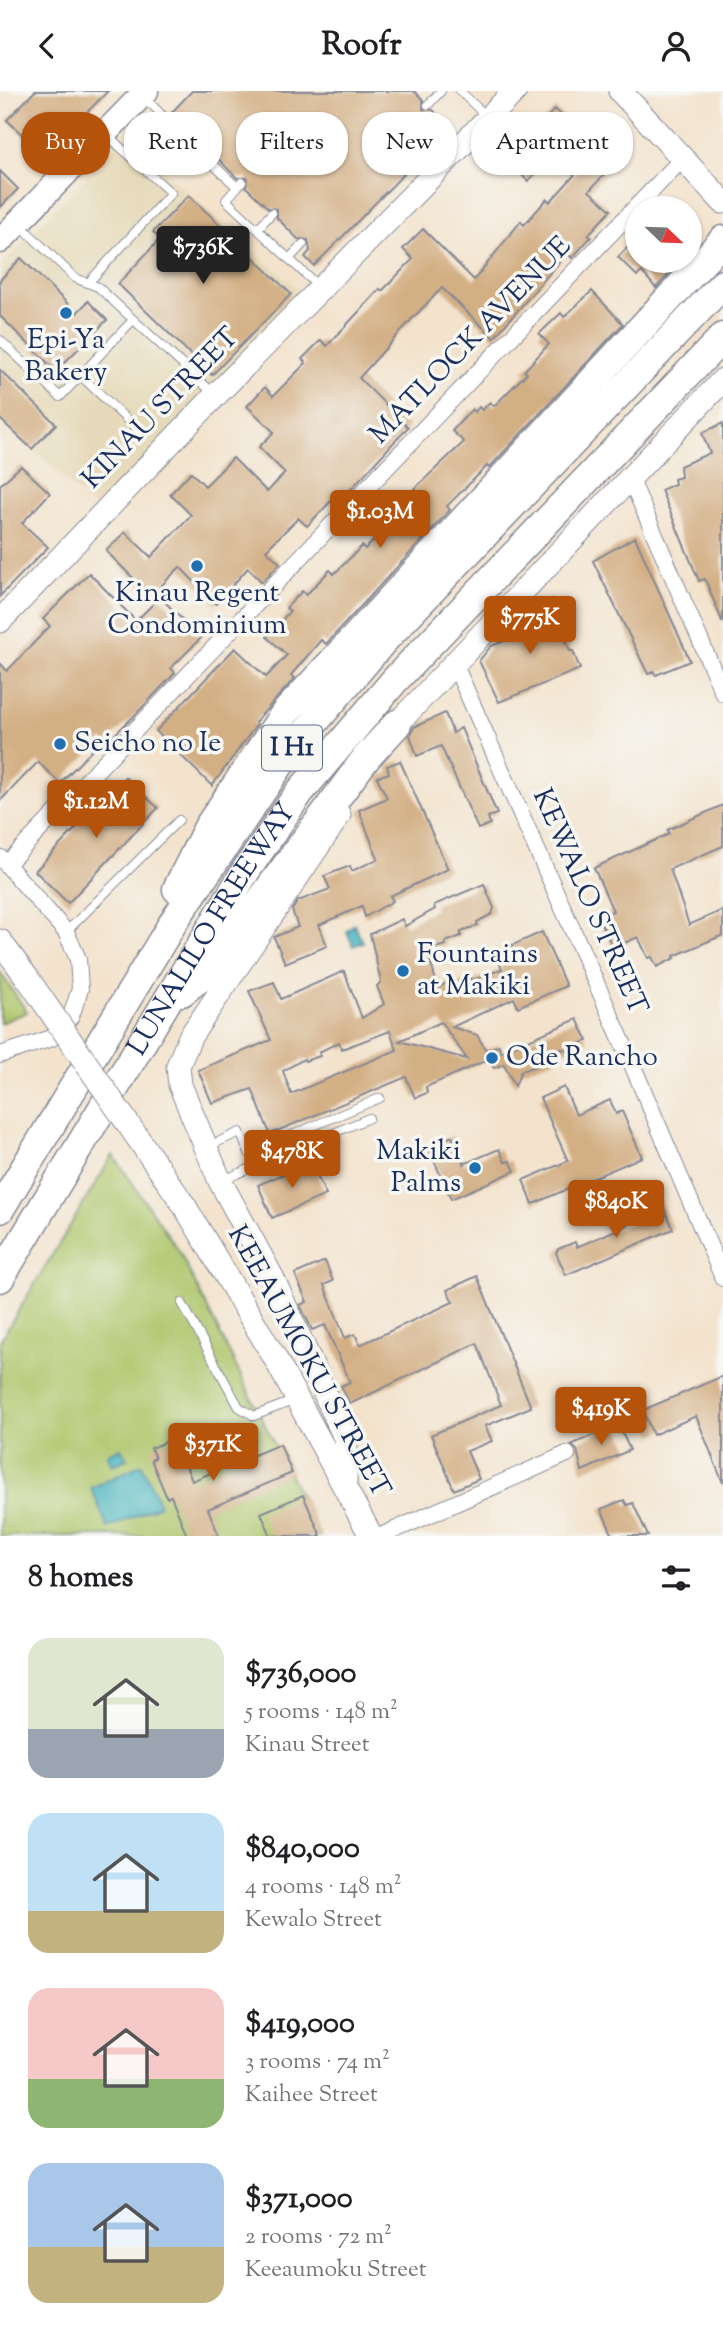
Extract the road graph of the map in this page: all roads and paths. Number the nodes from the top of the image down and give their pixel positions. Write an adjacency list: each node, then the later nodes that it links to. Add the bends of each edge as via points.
1 (441, 91): 6 (lane)
2 (460, 91): 8 (lane)
3 (515, 91): 9 (main road, KINAU STREET)
4 (620, 91): 13 (main road)
5 (144, 93): 7 (lane); 10 (main road)
6 (428, 105)
7 (161, 112)
8 (482, 112)
9 (494, 112)
10 (110, 128)
11 (471, 135): 26 (main road, KINAU STREET)
12 (110, 138): 24 (lane, via 170,193)
13 (683, 157): 16 (main road); 40 (street, MATLOCK AVENUE)
14 (222, 168): 19 (lane, via 239,185 226,199)
15 (64, 175): 18 (main road)
16 (723, 202)
17 (272, 213): 19 (lane)
18 (18, 223): 21 (main road); 24 (lane, via 75,278)
19 (257, 229): 23 (lane)
20 (723, 240): 44 (highway, via 285,713 208,827)
21 (0, 241)
22 (303, 244): 23 (lane)
23 (289, 259): 26 (lane)
24 (88, 283): 27 (lane)
25 (723, 284): 44 (highway, LUNALILO FREEWAY / I H1, via 384,640 285,757)
26 (320, 288): 32 (main road, KINAU STREET)
27 (133, 320): 30 (lane); 32 (lane)
28 (723, 337): 43 (highway, LUNALILO FREEWAY / I H1, via 395,680 313,776 245,872)
29 (0, 340): 30 (lane, via 60,397)
30 (80, 375): 33 (lane)
31 (723, 380): 34 (main road)
32 (215, 395): 35 (main road, KINAU STREET)
33 (140, 432)
34 (631, 480): 36 (main road); 37 (street)
35 (4, 608)
36 (454, 663): 38 (main road); 52 (street, KEWALO STREET)
37 (723, 693)
38 (397, 724): 43 (highway, via 366,758 210,969); 48 (main road, via 182,1050 180,1085)
39 (179, 820): 41 (lane)
40 (4, 861): 41 (street)
41 (66, 932): 45 (street, via 78,959 80,989 71,1016 52,1038)
42 (0, 941): 55 (main road, KEEAUMOKU STREET, bridge, via 184,1205)
43 (166, 1005): 51 (highway, LUNALILO FREEWAY / I H1)
44 (111, 1025): 50 (highway, LUNALILO FREEWAY / I H1)
45 (0, 1055)
46 (380, 1098): 48 (lane, via 249,1153 240,1132)
47 (369, 1118): 49 (lane)
48 (206, 1147): 49 (main road)
49 (220, 1181): 54 (main road)
50 (0, 1209)
51 (0, 1278)
52 (723, 1278)
53 (182, 1303): 56 (lane, via 239,1407 254,1416)
54 (302, 1344): 55 (main road); 58 (main road, via 346,1440)
55 (275, 1358): 56 (main road, KEEAUMOKU STREET)
56 (298, 1399): 58 (main road, KEEAUMOKU STREET)
57 (567, 1454): 60 (street)
58 (345, 1483): 59 (main road, KEEAUMOKU STREET)
59 (371, 1536)
60 (381, 1536)

